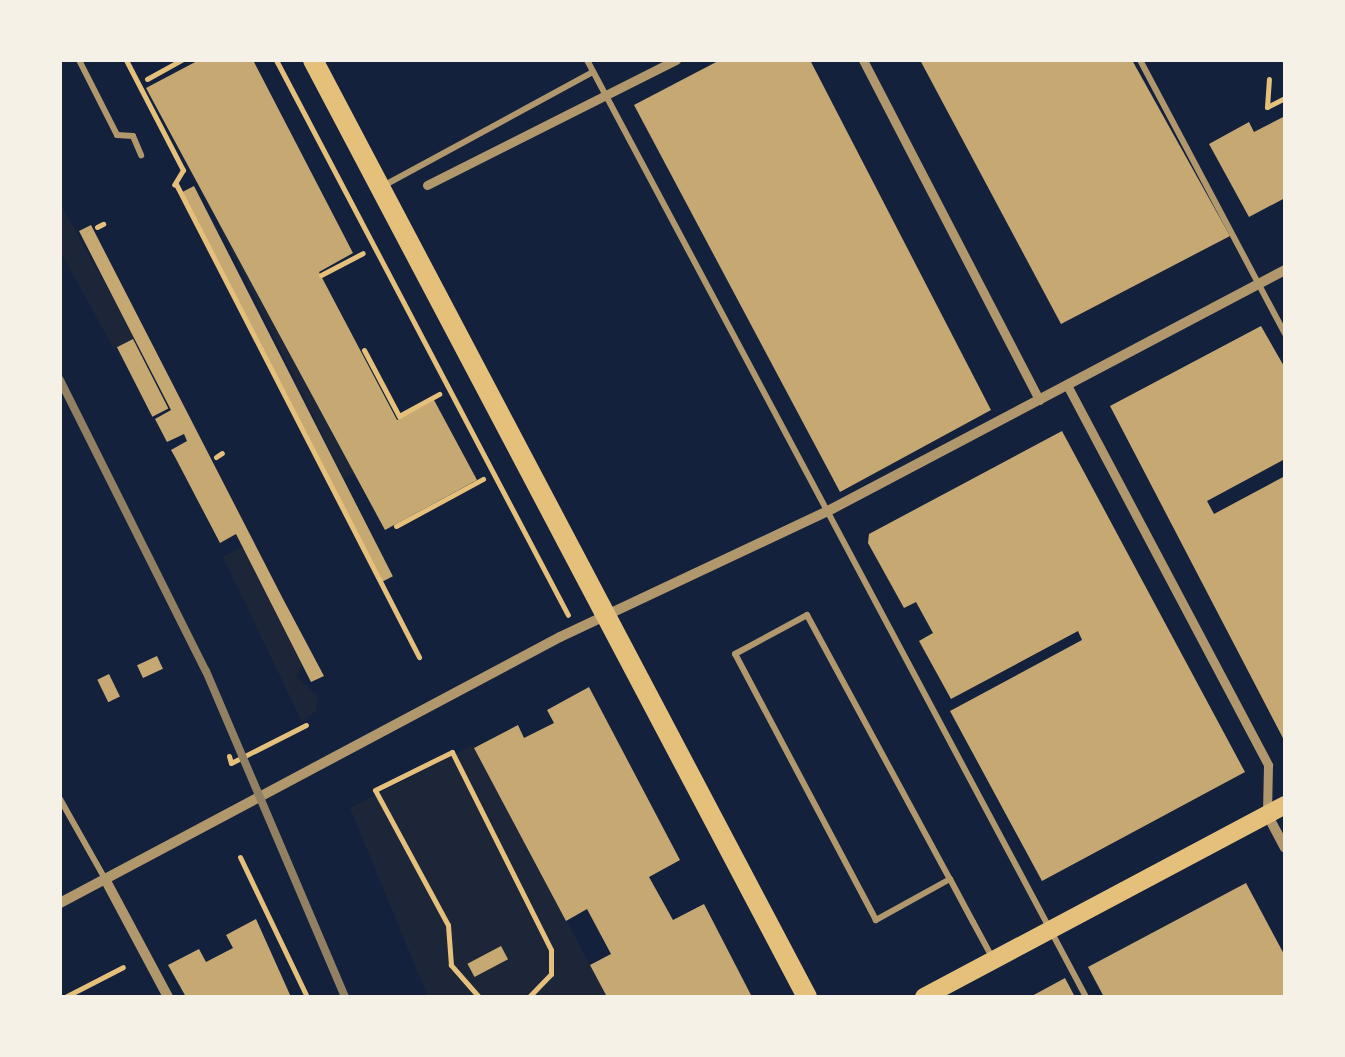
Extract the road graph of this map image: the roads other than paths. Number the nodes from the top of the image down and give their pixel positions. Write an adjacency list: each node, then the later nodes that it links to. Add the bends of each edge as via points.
1 (79, 60): 9 (lane, via 117,135 133,136)
2 (313, 60): 11 (main road)
3 (587, 60): 7 (lane)
4 (676, 60): 8 (street)
5 (863, 60): 16 (street)
6 (1140, 60): 13 (lane)
7 (593, 72): 8 (lane); 11 (lane)
8 (606, 96): 10 (street); 17 (lane)
9 (141, 155)
10 (426, 185)
11 (380, 188): 18 (main road)
12 (1285, 270): 13 (street)
13 (1262, 282): 14 (lane); 15 (street)
14 (1285, 334)
15 (1067, 386): 16 (street); 21 (street, via 1268,764)
16 (1039, 400): 17 (street)
17 (828, 511): 18 (street); 26 (lane)
18 (608, 613): 23 (street); 29 (main road)
19 (60, 798): 23 (lane)
20 (1285, 805): 21 (main road)
21 (1267, 814): 22 (street); 26 (main road)
22 (1285, 848)
23 (105, 879): 25 (street); 28 (street)
24 (950, 879): 24 (lane, via 807,616 734,654 876,920); 27 (lane)
25 (60, 903)
26 (1051, 930): 27 (main road); 31 (lane)
27 (994, 960): 30 (main road)
28 (168, 997)
29 (807, 997)
30 (924, 997)
31 (1086, 997)

